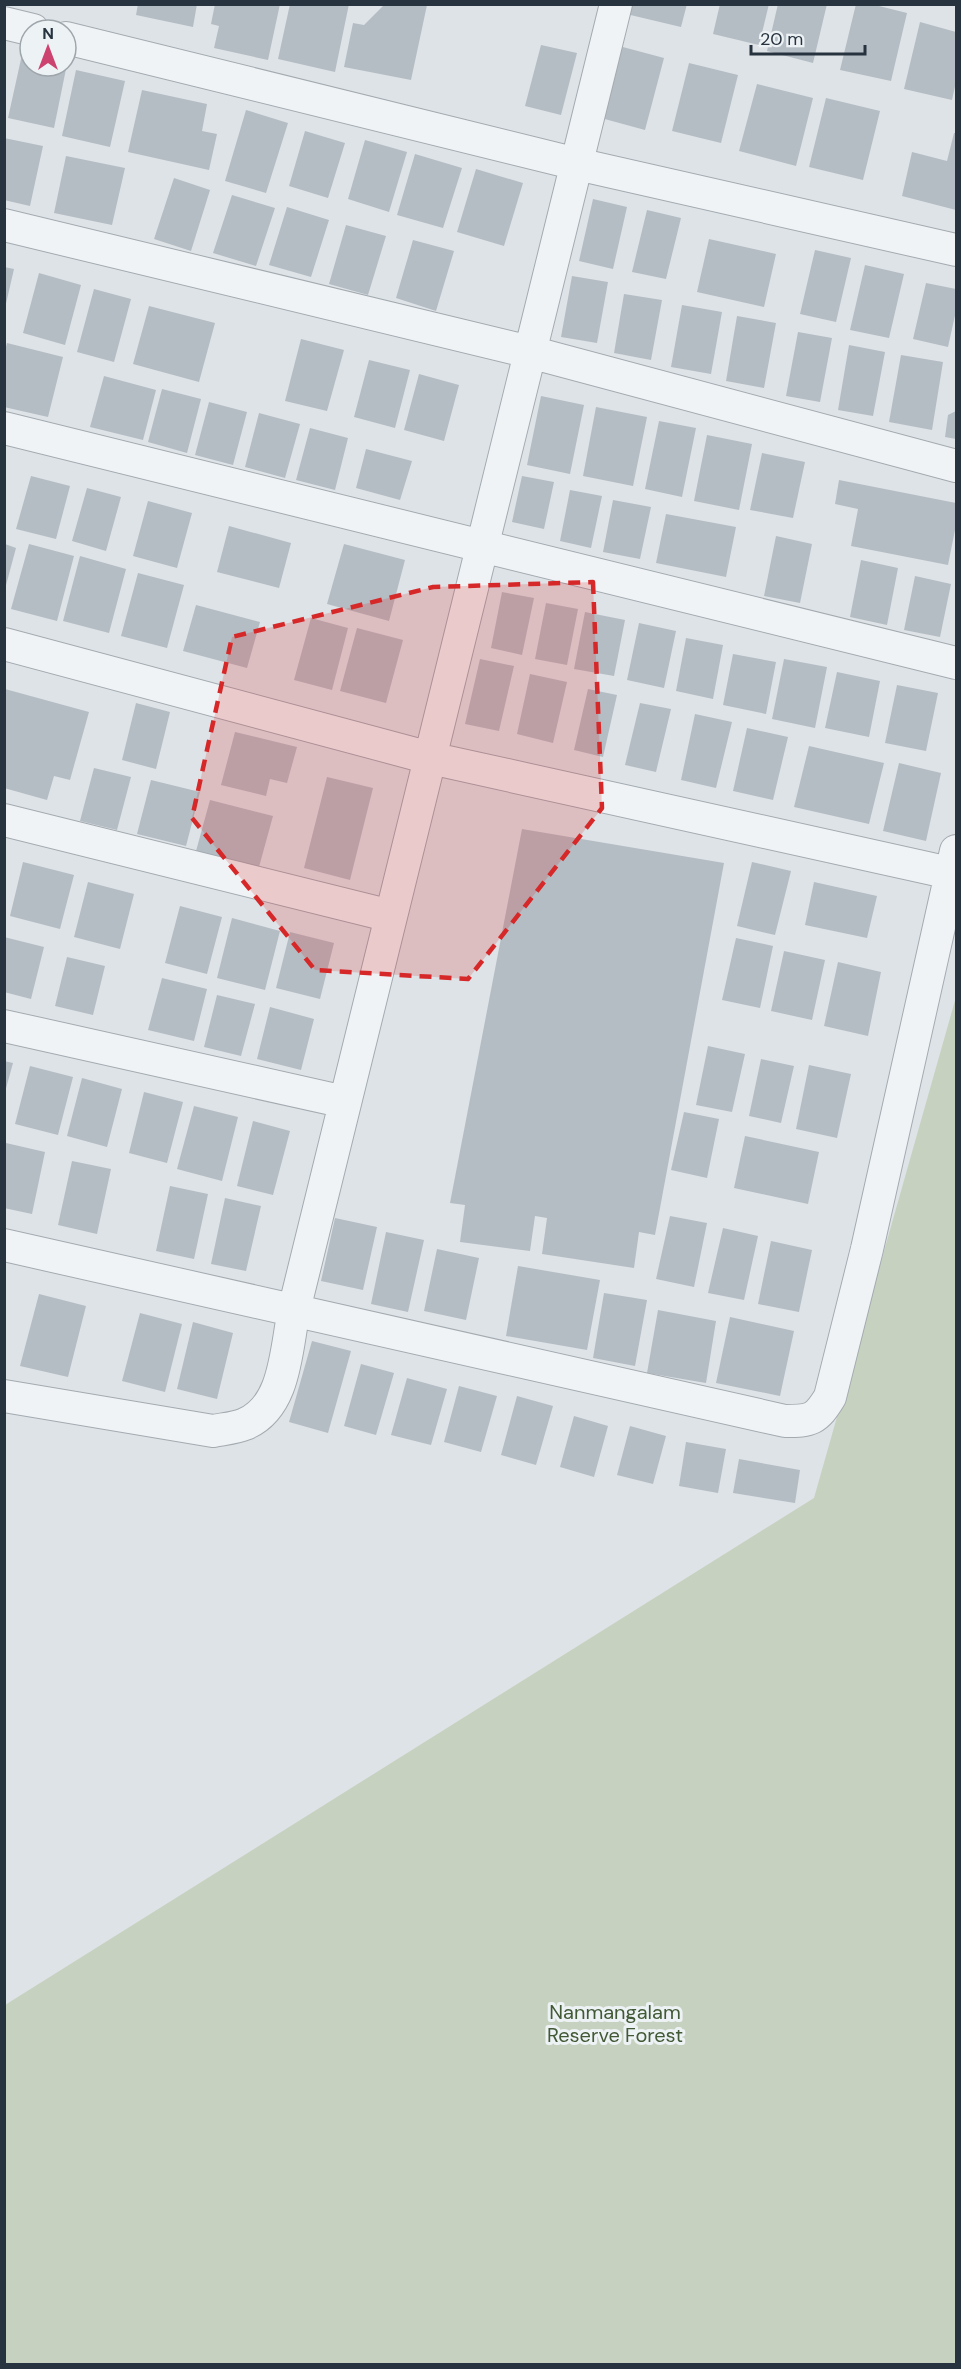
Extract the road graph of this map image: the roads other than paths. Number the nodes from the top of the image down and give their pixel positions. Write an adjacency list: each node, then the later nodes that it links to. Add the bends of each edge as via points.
1 (616, 4): 3 (street)
2 (78, 41): 3 (street)
3 (577, 164): 5 (street); 6 (street)
4 (4, 225): 6 (street)
5 (957, 250)
6 (530, 352): 8 (street); 9 (street)
7 (4, 428): 9 (street)
8 (957, 466)
9 (483, 545): 11 (street); 12 (street)
10 (4, 644): 12 (street)
11 (957, 663)
12 (430, 758): 14 (street); 15 (street)
13 (4, 820): 15 (street)
14 (953, 862): 19 (street, via 867,1249 830,1397 820,1413 808,1421 785,1421)
15 (391, 916): 17 (street)
16 (4, 1026): 17 (street)
17 (345, 1102): 19 (street)
18 (4, 1245): 19 (street)
19 (294, 1310): 20 (street, via 279,1388 266,1411 245,1425 213,1431)
20 (4, 1396)

